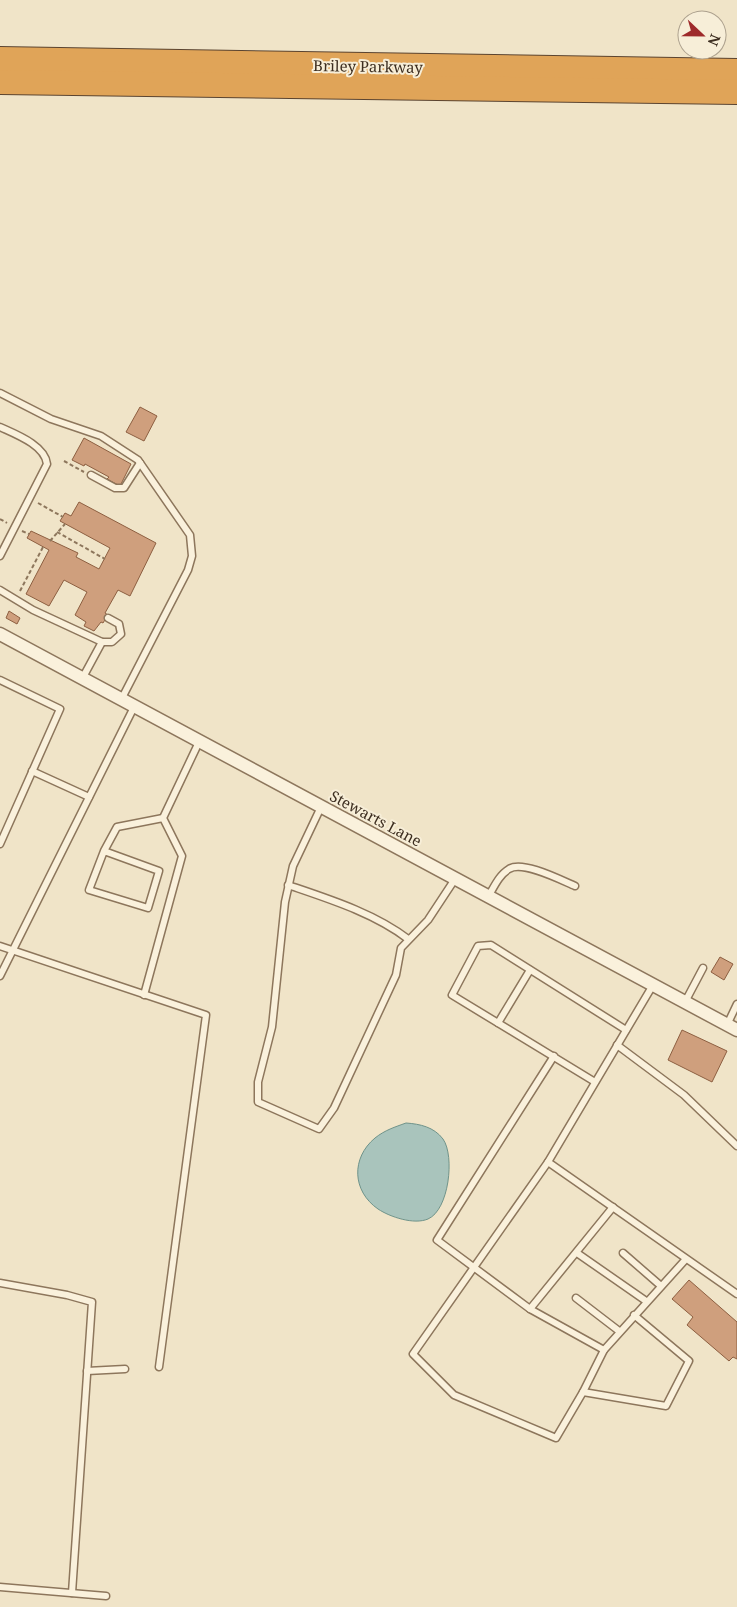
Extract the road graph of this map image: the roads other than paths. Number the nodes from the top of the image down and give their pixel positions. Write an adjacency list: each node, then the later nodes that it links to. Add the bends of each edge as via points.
1 (0, 59): 2 (highway, Briley Parkway)
2 (737, 71)
3 (0, 82): 4 (highway, Briley Parkway)
4 (737, 92)
5 (0, 393): 7 (lane, via 51,420 101,436)
6 (0, 427): 9 (lane, via 38,449 47,464)
7 (140, 462): 8 (lane, via 122,489); 16 (lane, via 190,535 192,556 180,586)
8 (91, 475)
9 (0, 556)
10 (1, 591): 13 (lane)
11 (108, 618): 13 (lane, via 119,624 121,631 116,639)
12 (0, 634): 14 (street, Stewarts Lane)
13 (102, 642): 14 (lane)
14 (82, 679): 16 (street, Stewarts Lane)
15 (0, 680): 19 (lane, via 60,709)
16 (121, 700): 17 (street, Stewarts Lane)
17 (134, 708): 18 (street, Stewarts Lane); 20 (lane)
18 (199, 742): 21 (street, Stewarts Lane); 22 (lane)
19 (32, 771): 20 (lane); 23 (lane)
20 (89, 797): 31 (lane)
21 (321, 807): 25 (street, Stewarts Lane); 26 (lane, via 293,866)
22 (163, 818): 24 (lane, via 117,827); 36 (lane, via 182,856)
23 (0, 844)
24 (104, 851): 24 (lane, via 158,871 148,908 89,890)
25 (455, 879): 28 (street, Stewarts Lane); 29 (lane, via 428,920)
26 (288, 886): 29 (lane, via 390,925); 29 (lane, via 272,1027 258,1082 258,1102 319,1129 334,1108 380,1010 396,975 401,948)
27 (575, 886): 28 (lane, via 518,866 503,873)
28 (488, 897): 35 (street, Stewarts Lane)
29 (408, 939)
30 (0, 946): 31 (lane)
31 (12, 951): 34 (lane); 36 (lane)
32 (703, 968): 37 (lane)
33 (530, 970): 39 (lane); 39 (lane, via 491,945 478,946 452,995); 41 (lane)
34 (0, 976)
35 (653, 985): 37 (street, Stewarts Lane); 41 (lane)
36 (144, 995): 61 (lane, via 206,1016)
37 (685, 1002): 40 (street, Stewarts Lane)
38 (737, 1004): 40 (lane)
39 (498, 1023): 43 (lane)
40 (732, 1027)
41 (626, 1030): 42 (lane)
42 (617, 1046): 44 (lane); 45 (lane, via 684,1095)
43 (554, 1056): 44 (lane); 51 (lane, via 437,1240)
44 (595, 1082): 46 (lane)
45 (737, 1146)
46 (548, 1162): 47 (lane); 51 (lane)
47 (613, 1207): 48 (lane); 50 (lane)
48 (577, 1253): 56 (lane); 57 (lane)
49 (624, 1253): 53 (lane)
50 (686, 1259): 53 (lane); 54 (lane)
51 (475, 1267): 57 (lane); 64 (lane, via 413,1354 454,1395 556,1438)
52 (0, 1283): 63 (lane, via 92,1302)
53 (661, 1286): 56 (lane)
54 (737, 1294)
55 (576, 1298): 59 (lane)
56 (646, 1301): 58 (lane)
57 (530, 1309): 60 (lane)
58 (634, 1315): 59 (lane); 64 (lane, via 689,1361 666,1406)
59 (619, 1331): 60 (lane)
60 (604, 1350): 64 (lane)
61 (159, 1367)
62 (126, 1369): 63 (lane)
63 (87, 1371): 66 (lane)
64 (583, 1392)
65 (0, 1587): 66 (lane)
66 (72, 1593): 67 (lane)
67 (106, 1596)

